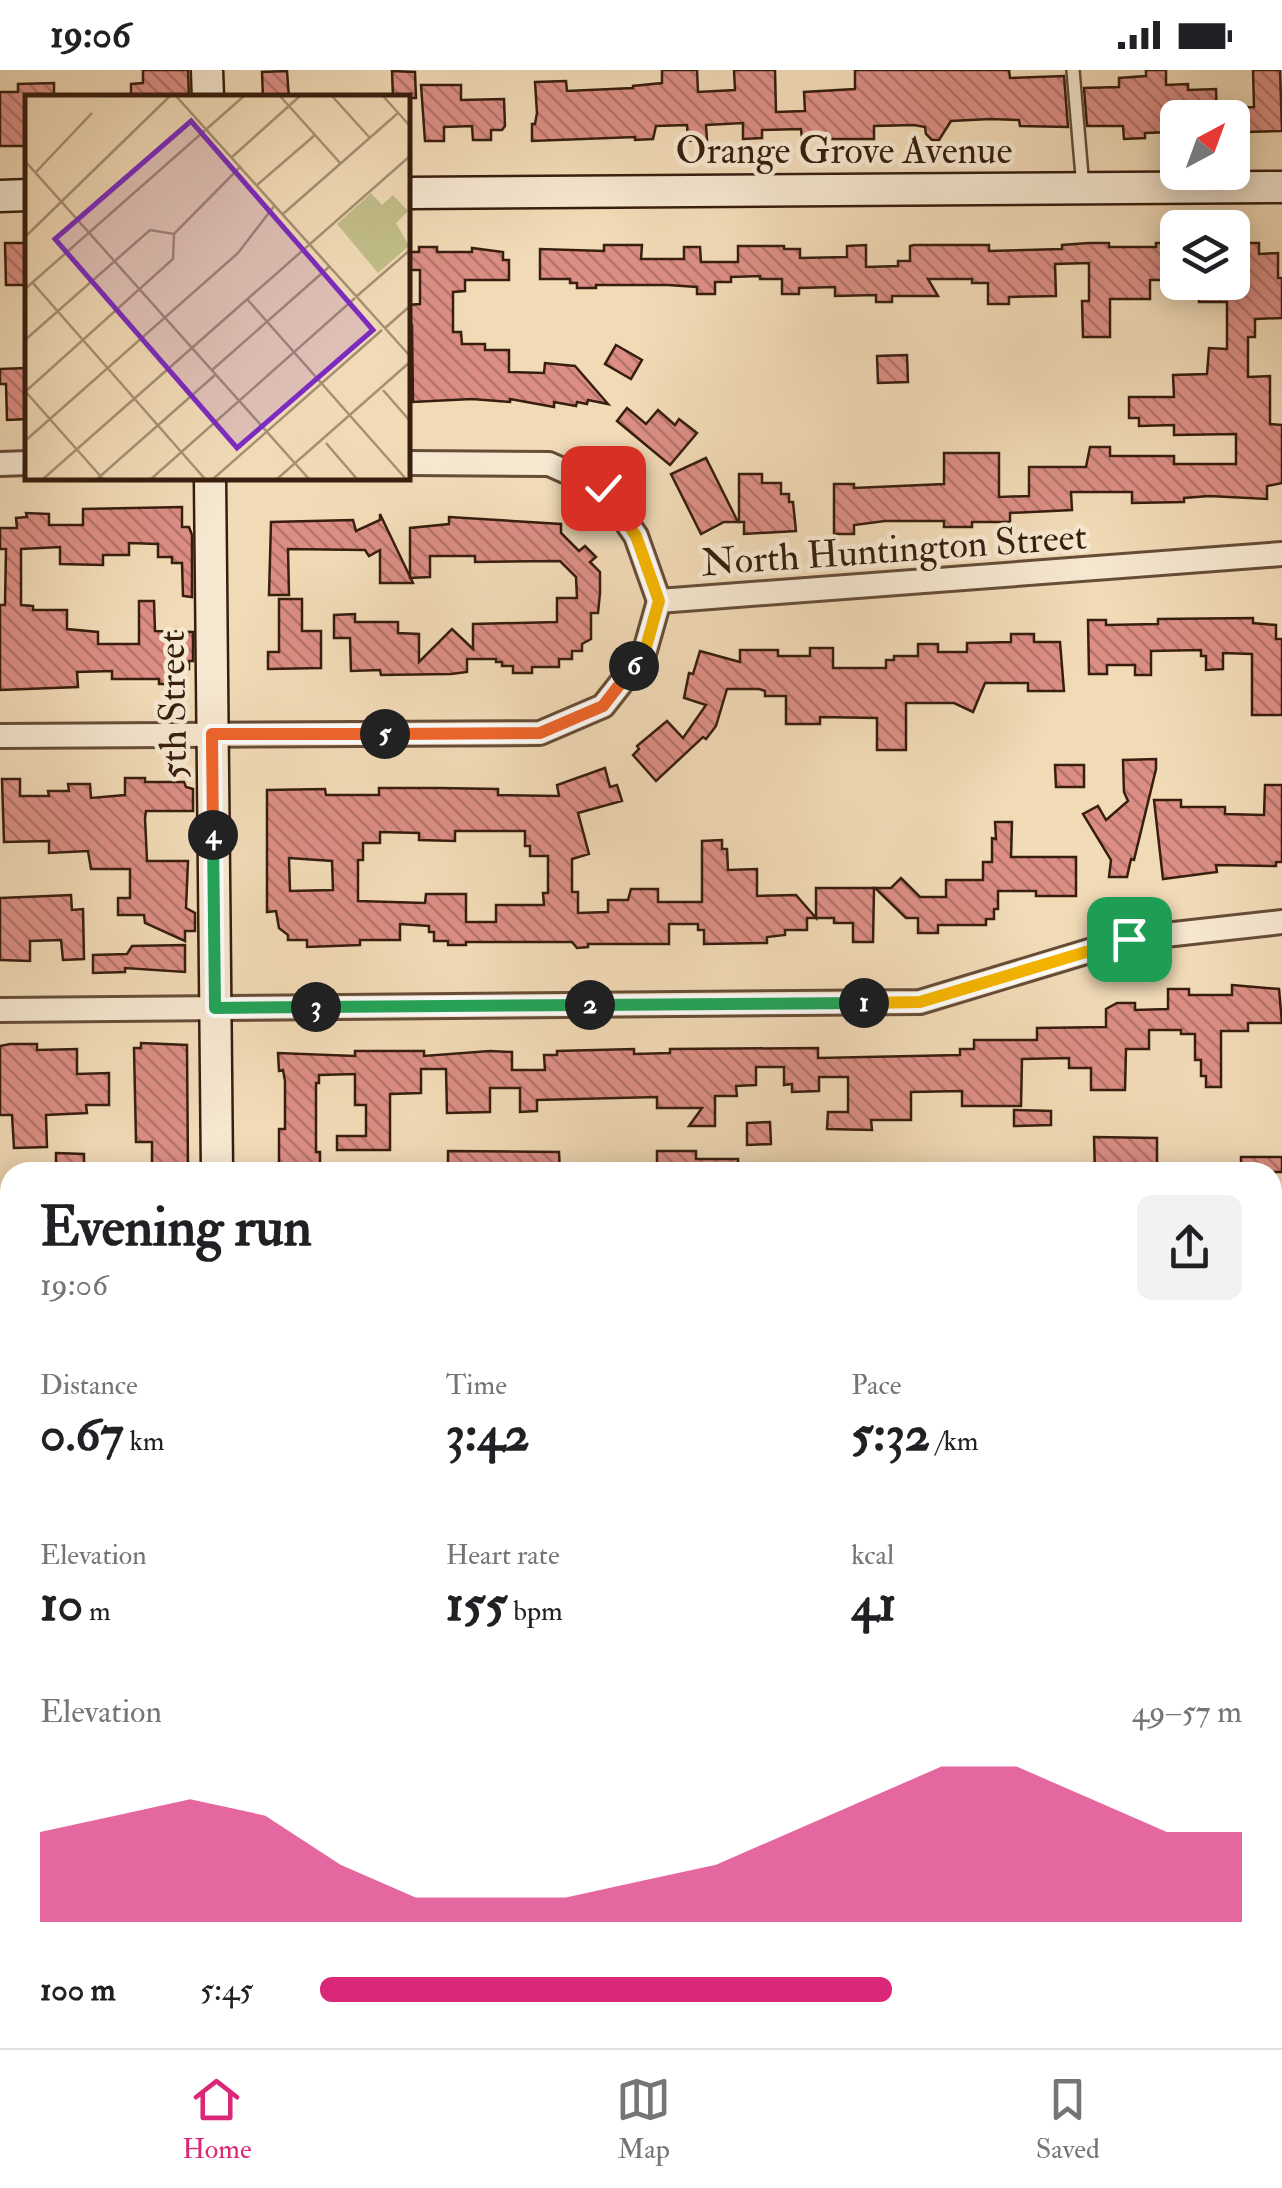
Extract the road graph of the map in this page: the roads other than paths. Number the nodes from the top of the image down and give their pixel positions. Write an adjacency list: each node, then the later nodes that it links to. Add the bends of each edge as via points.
1 (207, 70): 3 (street)
2 (1072, 70): 5 (lane)
3 (208, 95)
4 (1282, 186): 5 (street, Orange Grove Avenue)
5 (1083, 188): 6 (street, Orange Grove Avenue)
6 (410, 193)
7 (25, 463): 9 (street)
8 (410, 463): 12 (street, North Huntington Street, via 549,464 603,488 636,536)
9 (0, 464)
10 (210, 480): 13 (street, 5th Street)
11 (1282, 554): 12 (street, North Huntington Street)
12 (659, 601): 13 (street, via 644,654 603,706 540,733)
13 (212, 734): 14 (street); 16 (street, 5th Street)
14 (0, 736)
15 (1282, 922): 16 (street, via 1129,939 920,1002)
16 (215, 1008): 17 (street); 18 (street, 5th Street)
17 (0, 1010)
18 (217, 1162)

